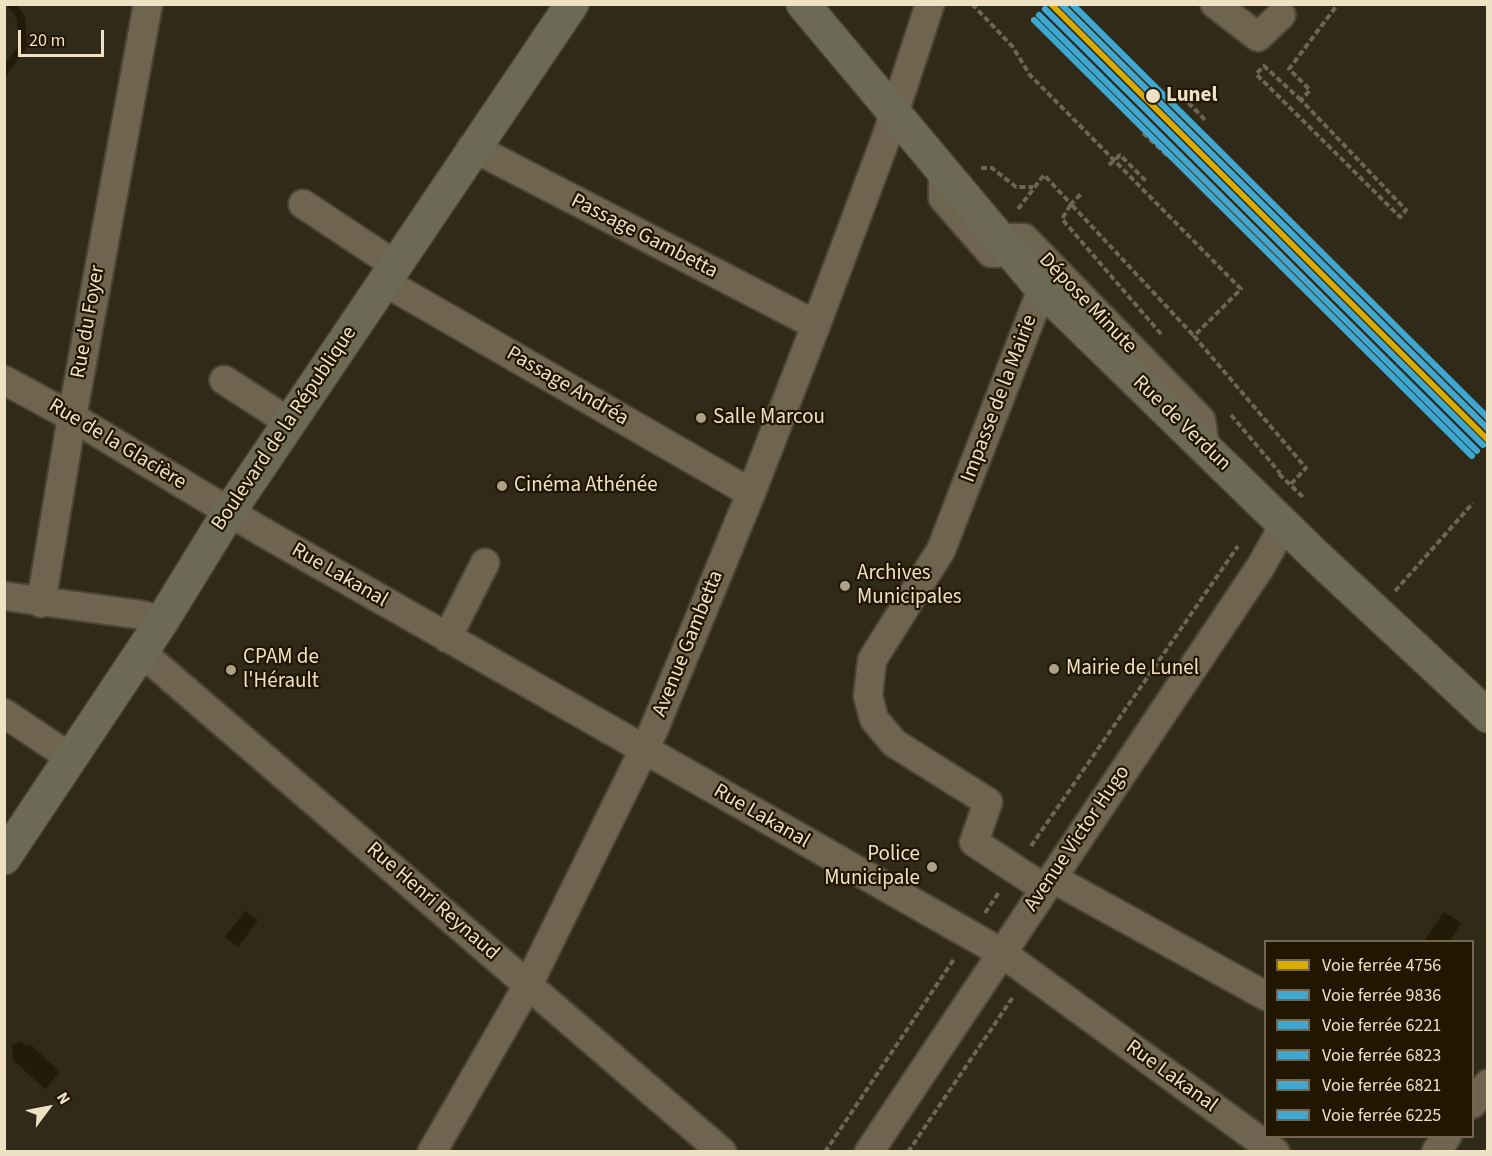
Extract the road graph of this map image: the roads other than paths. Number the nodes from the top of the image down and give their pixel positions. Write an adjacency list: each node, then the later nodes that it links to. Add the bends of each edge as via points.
1 (148, 4): 16 (street, Rue du Foyer)
2 (572, 4): 8 (main road, Boulevard de la République)
3 (803, 4): 7 (main road)
4 (930, 4): 7 (street, Avenue Gambetta)
5 (1215, 4): 6 (street, via 1258,37)
6 (1281, 15)
7 (894, 113): 10 (main road, Rue de Verdun); 13 (street, Avenue Gambetta)
8 (472, 147): 11 (main road, Boulevard de la République); 13 (street, Passage Gambetta)
9 (303, 204): 11 (street, Passage Andréa)
10 (1003, 245): 12 (main road, Rue de Verdun); 18 (street, Dépose Minute, via 1024,238 1200,420)
11 (389, 273): 17 (main road, Boulevard de la République); 19 (street, Passage Andréa)
12 (1042, 289): 18 (main road, Rue de Verdun); 33 (street, Impasse de la Mairie, via 941,550 872,660 868,696 874,719 894,743 988,802 974,842 1015,870)
13 (816, 325): 19 (street, Avenue Gambetta)
14 (4, 380): 16 (street, Rue de la Glacière)
15 (224, 380): 17 (street)
16 (72, 417): 20 (street, Rue de la Glacière); 24 (street, Rue du Foyer)
17 (289, 422): 20 (main road, Boulevard de la République)
18 (1205, 448): 21 (main road, Rue de Verdun)
19 (751, 493): 30 (street, Avenue Gambetta)
20 (228, 512): 25 (main road, Boulevard de la République); 26 (street, Rue Lakanal)
21 (1284, 525): 29 (main road, Rue de Verdun); 33 (street, Avenue Victor Hugo, via 1261,567)
22 (485, 563): 26 (street)
23 (4, 596): 24 (street)
24 (41, 603): 25 (street)
25 (162, 621): 27 (main road, Boulevard de la République)
26 (447, 638): 30 (street, Rue Lakanal)
27 (141, 652): 31 (main road, Boulevard de la République); 35 (street, Rue Henri Reynaud)
28 (4, 713): 31 (street)
29 (1488, 716)
30 (644, 751): 34 (street, Rue Lakanal); 35 (street, Avenue Gambetta)
31 (71, 758): 32 (main road, Boulevard de la République)
32 (4, 858)
33 (1048, 884): 34 (street, Avenue Victor Hugo); 36 (street)
34 (1002, 953): 42 (street, Avenue Victor Hugo); 43 (street, Rue Lakanal)
35 (528, 985): 40 (street, Avenue Gambetta); 41 (street, Rue Henri Reynaud)
36 (1264, 995)
37 (1488, 1084): 38 (street)
38 (1474, 1103)
39 (1447, 1138): 44 (street)
40 (432, 1152)
41 (722, 1152)
42 (869, 1152)
43 (1275, 1152)
44 (1436, 1152)

